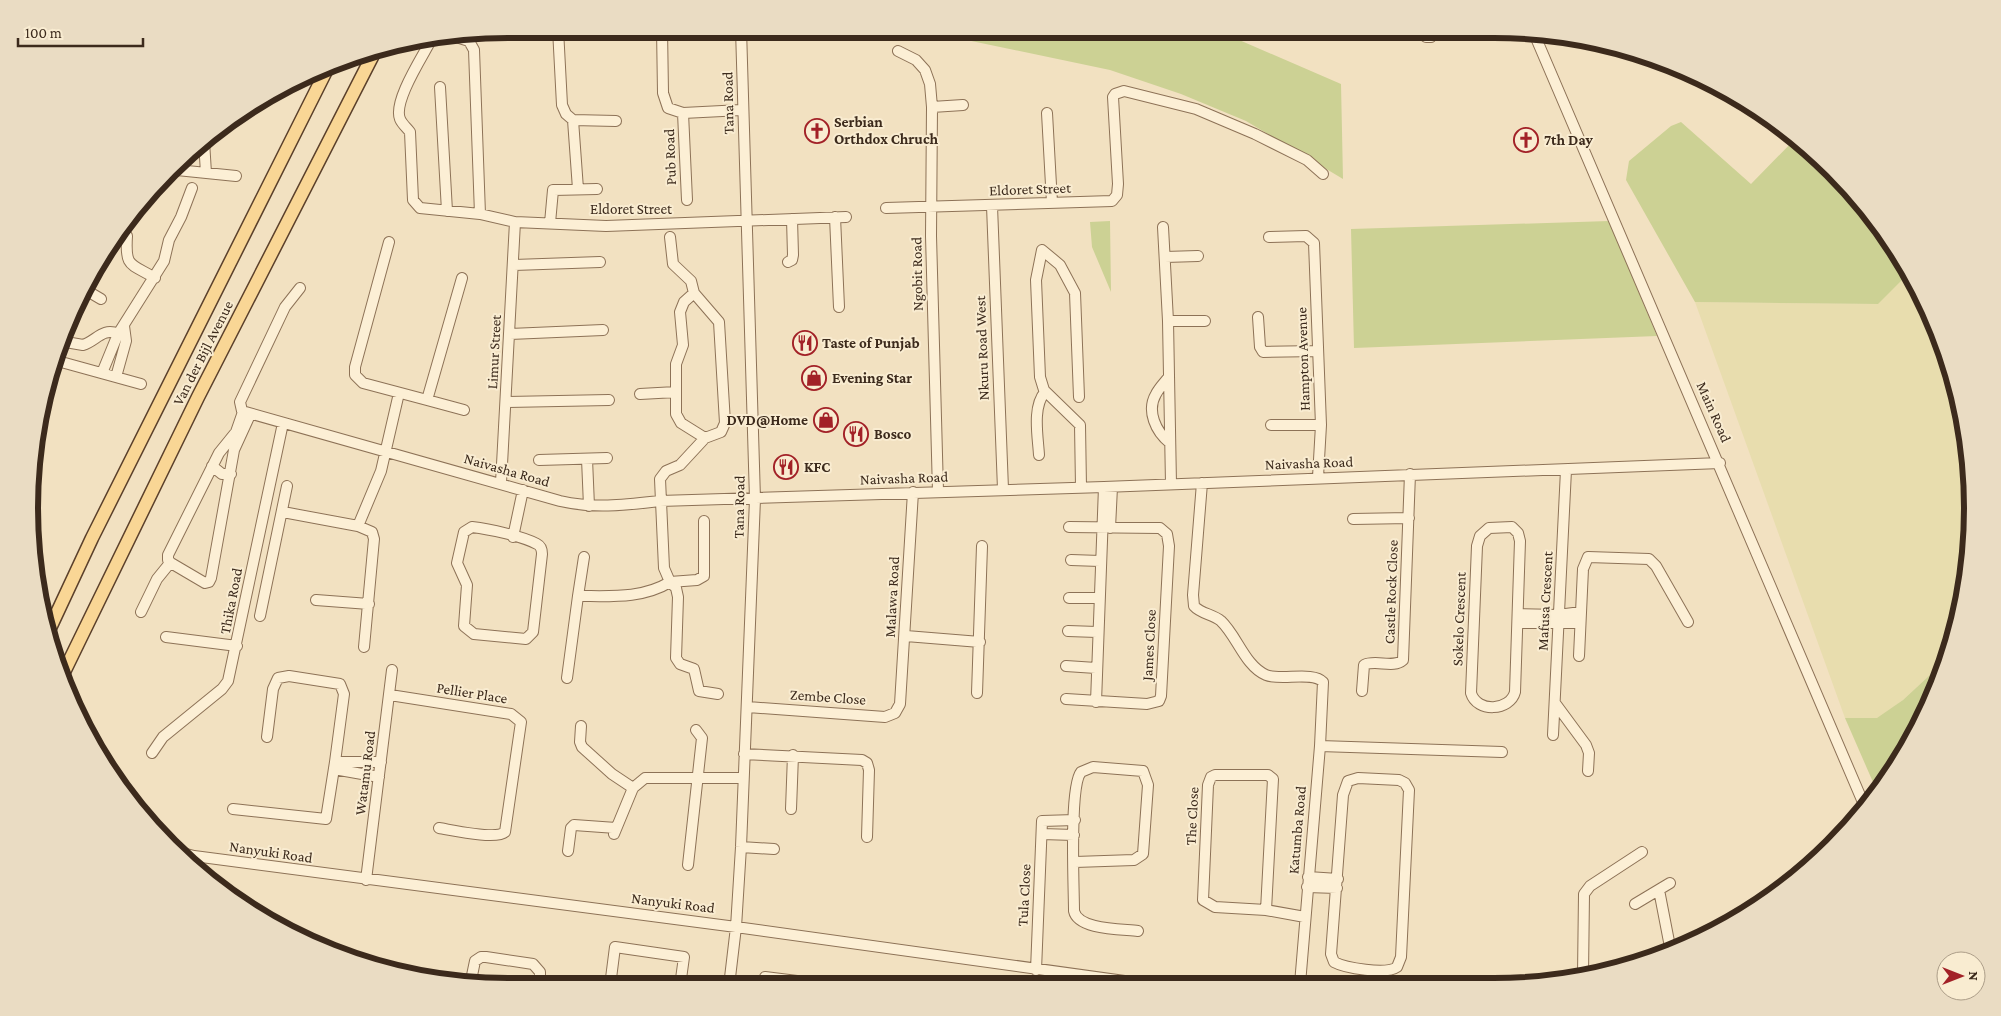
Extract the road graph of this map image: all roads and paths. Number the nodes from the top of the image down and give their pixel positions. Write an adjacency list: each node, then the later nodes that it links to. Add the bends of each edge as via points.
1 (558, 38): 16 (street, via 562,105)
2 (662, 38): 15 (street, via 663,98 668,108)
3 (741, 38): 13 (street, Tana Road)
4 (466, 40): 32 (street, via 474,50)
5 (1537, 40): 88 (street, Main Road)
6 (429, 45): 31 (street, Eldoret Street, via 402,98 400,118 410,132 415,204 420,208)
7 (898, 51): 12 (street, Ngobit Road, via 916,60 925,70)
8 (371, 58): 144 (main road, Van der Bijl Avenue, via 198,397)
9 (324, 75): 132 (main road, Van der Bijl Avenue)
10 (440, 87): 31 (street)
11 (963, 105): 12 (street)
12 (932, 107): 28 (street, Ngobit Road)
13 (742, 110): 15 (street); 36 (street, Tana Road)
14 (1048, 112): 27 (street)
15 (683, 113): 26 (street, Pub Road)
16 (573, 120): 17 (street); 24 (street)
17 (616, 121)
18 (204, 149): 20 (street)
19 (180, 170): 20 (street)
20 (206, 173): 22 (street)
21 (1323, 174): 27 (street, Eldoret Street, via 1307,160 1268,140 1196,110 1121,91 1115,94 1113,102 1118,184 1115,199 1104,203)
22 (236, 176)
23 (192, 188): 49 (street)
24 (578, 189): 25 (street); 38 (street, via 553,190)
25 (597, 189)
26 (687, 200)
27 (1052, 203): 29 (street, Eldoret Street)
28 (931, 206): 29 (street, Eldoret Street); 30 (street, Eldoret Street); 102 (street, Ngobit Road)
29 (992, 206): 100 (street, Nkuru Road West)
30 (886, 208)
31 (447, 211): 32 (street, Eldoret Street)
32 (480, 214): 37 (street, Eldoret Street)
33 (835, 217): 34 (street, Eldoret Street); 35 (street, Eldoret Street); 55 (street)
34 (846, 217)
35 (792, 219): 36 (street, Eldoret Street); 47 (street, via 793,255)
36 (748, 221): 38 (street, Eldoret Street, via 637,226); 104 (street, Tana Road)
37 (515, 222): 38 (street, Eldoret Street); 48 (street, Limur Street)
38 (550, 223)
39 (1163, 227): 45 (street)
40 (126, 235): 49 (street, via 128,262)
41 (1269, 236): 63 (street, Hampton Avenue, via 1306,236 1312,240)
42 (670, 237): 53 (street, via 673,264 693,284)
43 (390, 242): 70 (street, via 354,371 363,383)
44 (1198, 256): 45 (street)
45 (1165, 257): 57 (street)
46 (600, 262): 48 (street)
47 (788, 262)
48 (514, 265): 61 (street, Limur Street)
49 (155, 278): 59 (street)
50 (462, 278): 73 (street)
51 (300, 288): 77 (street, via 284,307 240,402 240,409)
52 (90, 293): 54 (street)
53 (694, 293): 68 (street, via 681,309 683,345 677,360); 81 (street, via 716,315 721,327 725,423 721,432)
54 (101, 299)
55 (839, 307)
56 (1258, 317): 63 (street, via 1263,352)
57 (1168, 321): 58 (street); 66 (street)
58 (1205, 321)
59 (121, 330): 62 (street, via 103,332 83,345); 65 (street)
60 (603, 330): 61 (street)
61 (510, 334): 75 (street, Limur Street)
62 (68, 342)
63 (1318, 350): 79 (street, Hampton Avenue)
64 (61, 362): 65 (street)
65 (110, 375): 67 (street)
66 (1168, 378): 82 (street); 82 (street, via 1155,394 1153,417 1159,434)
67 (141, 384)
68 (676, 392): 71 (street); 81 (street, via 679,421)
69 (1045, 392): 72 (street, via 1040,377 1036,289 1036,272 1042,250 1060,265 1075,293); 84 (street, via 1038,410); 98 (street, via 1080,425)
70 (399, 393): 73 (street); 83 (street)
71 (640, 394)
72 (1079, 398)
73 (426, 400): 76 (street)
74 (609, 400): 75 (street)
75 (506, 402): 95 (street, Limur Street)
76 (464, 410)
77 (247, 413): 78 (street, Naivasha Road); 89 (street); 91 (street, via 246,429 236,443)
78 (283, 423): 83 (street, Naivasha Road); 139 (street, Thika Road)
79 (1321, 424): 80 (street); 93 (street, Hampton Avenue)
80 (1271, 425)
81 (705, 438): 105 (street, via 680,465 664,472 660,479)
82 (1170, 443): 96 (street)
83 (386, 451): 95 (street, Naivasha Road); 111 (street)
84 (1039, 456)
85 (607, 458): 86 (street)
86 (587, 459): 87 (street); 106 (street)
87 (538, 460)
88 (1720, 463): 90 (street, Naivasha Road); 173 (street, Main Road)
89 (212, 466): 91 (street, via 222,474); 119 (street, via 168,555)
90 (1566, 470): 92 (street, Naivasha Road); 130 (street, Mafusa Crescent)
91 (231, 474): 119 (street, via 211,581 205,583)
92 (1410, 474): 93 (street, Naivasha Road); 108 (street, Castle Rock Close)
93 (1318, 477): 94 (street, Naivasha Road)
94 (1202, 482): 96 (street, Naivasha Road); 160 (street, Katumba Road, via 1194,606 1221,621 1263,674 1321,679 1324,690)
95 (501, 483): 101 (street, Naivasha Road)
96 (1171, 484): 99 (street, Naivasha Road)
97 (287, 486): 107 (street)
98 (1081, 486): 99 (street, Naivasha Road); 100 (street, Naivasha Road)
99 (1108, 487): 113 (street)
100 (1003, 488): 102 (street, Naivasha Road)
101 (523, 490): 106 (street, Naivasha Road); 114 (street)
102 (938, 491): 103 (street, Naivasha Road)
103 (913, 492): 104 (street, Naivasha Road); 136 (street, Malawa Road)
104 (755, 499): 105 (street, Naivasha Road); 155 (street, Tana Road)
105 (660, 501): 106 (street, Naivasha Road); 120 (street, via 664,568)
106 (589, 506)
107 (283, 512): 111 (street); 128 (street)
108 (1409, 518): 109 (street, Castle Rock Close); 147 (street, Castle Rock Close, via 1403,660 1364,665)
109 (1352, 519)
110 (704, 521): 120 (street, via 704,576 697,580)
111 (358, 526): 125 (street, via 372,532 374,539)
112 (1069, 527): 113 (street)
113 (1106, 528): 118 (street); 152 (street, James Close, via 1160,528 1167,534 1161,696 1154,704)
114 (513, 537): 114 (street, via 472,527 464,532 457,565 467,582 462,620 471,633 522,640 532,636 542,551 537,544)
115 (982, 546): 138 (street)
116 (584, 557): 121 (street)
117 (1071, 560): 118 (street)
118 (1100, 561): 123 (street)
119 (170, 563): 126 (street, via 157,579)
120 (670, 582): 121 (street, via 652,592 627,596); 149 (street, via 678,597 676,658 680,664 694,669 698,691)
121 (578, 596): 146 (street)
122 (1069, 598): 123 (street)
123 (1098, 598): 135 (street)
124 (316, 600): 125 (street)
125 (369, 604): 140 (street)
126 (141, 612)
127 (1581, 612): 130 (street); 131 (street, via 1583,569 1588,557 1642,557 1656,566); 133 (street)
128 (260, 616)
129 (1518, 619): 129 (street, Sokelo Crescent, via 1520,538 1512,528 1489,528 1480,536 1477,546 1472,693 1479,705 1501,706 1514,697); 130 (street)
130 (1558, 619): 133 (street); 153 (street, Mafusa Crescent)
131 (1688, 622)
132 (52, 623)
133 (1580, 623): 141 (street)
134 (1068, 631): 135 (street)
135 (1097, 632): 143 (street)
136 (906, 636): 138 (street); 154 (street, Malawa Road)
137 (166, 637): 139 (street)
138 (980, 642): 148 (street)
139 (237, 646): 162 (street, Thika Road, via 225,686 162,737)
140 (364, 647)
141 (1579, 656)
142 (1066, 666): 143 (street)
143 (1096, 668): 152 (street)
144 (66, 669)
145 (392, 670): 150 (street, Watamu Road)
146 (567, 678)
147 (1362, 691)
148 (977, 693)
149 (718, 694)
150 (390, 695): 165 (street, Watamu Road); 177 (street, Pellier Place, via 511,714 519,719 521,732 507,828 502,835)
151 (1066, 699): 152 (street)
152 (1096, 702)
153 (1555, 703): 158 (street, Mafusa Crescent); 168 (street, via 1586,745)
154 (900, 704): 155 (street, Zembe Close, via 895,713 885,716)
155 (748, 707): 163 (street, Tana Road)
156 (581, 726): 172 (street, via 582,748)
157 (696, 730): 170 (street, via 702,738)
158 (1553, 735)
159 (268, 737): 166 (street, via 273,689 278,678 289,676 340,684 344,694)
160 (1320, 746): 161 (street); 190 (street, Katumba Road)
161 (1502, 752)
162 (152, 753)
163 (744, 754): 164 (street); 171 (street, Tana Road)
164 (793, 755): 175 (street); 180 (street, via 855,758 867,763)
165 (381, 762): 167 (street); 169 (street, Watamu Road)
166 (334, 765): 167 (street); 174 (street, via 326,819)
167 (358, 767): 169 (street)
168 (1588, 771)
169 (379, 776): 189 (street, Watamu Road)
170 (696, 777): 171 (street); 172 (street, via 645,778); 188 (street)
171 (744, 778): 181 (street, Tana Road)
172 (633, 788): 183 (street, via 615,831 574,825)
173 (1862, 799)
174 (233, 809)
175 (791, 809)
176 (1075, 820): 178 (street, Tula Close, via 1042,821); 179 (street); 187 (street, via 1076,782 1085,769 1137,769 1145,772 1148,785 1143,854 1134,860)
177 (439, 828)
178 (1042, 834): 179 (street); 201 (street, Tula Close)
179 (1074, 835): 187 (street)
180 (867, 836)
181 (740, 847): 182 (street); 197 (street, Tana Road)
182 (774, 849)
183 (568, 851)
184 (1642, 852): 200 (street, via 1585,891)
185 (190, 855): 186 (street, Nanyuki Road)
186 (194, 856): 189 (street, Nanyuki Road)
187 (1074, 862): 198 (street, via 1074,911 1078,921)
188 (688, 866)
189 (366, 880): 197 (street, Nanyuki Road)
190 (1308, 882): 192 (street); 196 (street, Katumba Road)
191 (1670, 883): 193 (street)
192 (1337, 884): 192 (street, via 1332,960 1343,966 1394,969 1401,957 1409,793 1403,781 1358,778 1348,781 1343,794)
193 (1659, 890): 194 (street); 199 (street)
194 (1635, 904)
195 (1266, 910): 195 (street, The Close, via 1274,779 1268,775 1215,775 1208,785 1203,900 1215,906); 196 (street, The Close)
196 (1305, 917): 210 (street, Katumba Road)
197 (736, 927): 201 (street, Nanyuki Road); 207 (street, Tana Road)
198 (1138, 931)
199 (1670, 944)
200 (1583, 969)
201 (1036, 970): 209 (street, Nanyuki Road)
202 (472, 976): 204 (street, via 475,961 486,956 533,964 540,972)
203 (765, 977): 208 (street)
204 (540, 978)
205 (611, 978): 206 (street, via 615,947 684,957)
206 (681, 978)
207 (730, 978)
208 (773, 978)
209 (1099, 978)
210 (1300, 978)

